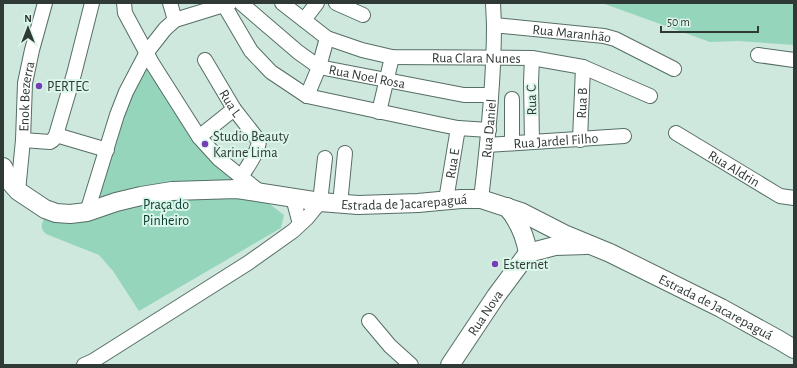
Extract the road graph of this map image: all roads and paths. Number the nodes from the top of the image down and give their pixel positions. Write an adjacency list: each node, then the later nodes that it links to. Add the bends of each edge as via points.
1 (45, 3): 40 (street, Enok Bezerra, via 25,83)
2 (92, 3): 37 (street)
3 (113, 3): 11 (street)
4 (170, 3): 13 (street)
5 (241, 3): 24 (street, Rua Noel Rosa)
6 (282, 3): 14 (street, Rua Clara Nunes)
7 (317, 3): 14 (street)
8 (336, 3): 12 (street)
9 (493, 3): 15 (street)
10 (227, 4): 13 (street); 29 (street, via 251,51 271,72)
11 (124, 8): 17 (street)
12 (363, 15)
13 (176, 20): 17 (street)
14 (304, 20): 16 (street, Rua Clara Nunes)
15 (494, 25): 20 (street); 26 (street, Rua Maranhão, via 604,36)
16 (327, 38): 19 (street, Rua Clara Nunes); 24 (street)
17 (146, 52): 39 (street); 45 (street, via 126,92)
18 (758, 55): 23 (street)
19 (392, 57): 20 (street, Rua Clara Nunes); 27 (street)
20 (494, 57): 21 (street, Rua Clara Nunes); 28 (street, Rua Daniel)
21 (532, 58): 25 (street, Rua Clara Nunes); 42 (street, Rua C)
22 (206, 60): 32 (street, Rua L)
23 (794, 60)
24 (319, 67): 27 (street, Rua Noel Rosa); 29 (street)
25 (583, 67): 30 (street, Rua Clara Nunes); 41 (street, Rua B)
26 (674, 69)
27 (386, 80): 28 (street, Rua Noel Rosa, via 464,95); 33 (street)
28 (491, 95): 35 (street, Rua Daniel)
29 (307, 96): 33 (street)
30 (650, 96)
31 (512, 99): 43 (street)
32 (234, 109): 39 (street); 49 (street, Rua L, via 259,144)
33 (379, 112): 34 (street)
34 (458, 128): 35 (street); 55 (street, Rua E)
35 (489, 130): 44 (street, Rua Daniel)
36 (676, 133): 53 (street, Rua Aldrin, via 780,196)
37 (56, 135): 40 (street, via 50,142); 45 (street)
38 (624, 136): 41 (street, Rua Jardel Filho)
39 (199, 137): 49 (street, via 219,159)
40 (23, 140): 50 (street, Enok Bezerra)
41 (580, 140): 42 (street, Rua Jardel Filho)
42 (532, 142): 43 (street, Rua Jardel Filho)
43 (512, 143): 44 (street, Rua Jardel Filho)
44 (488, 146): 54 (street, Rua Daniel)
45 (107, 150): 59 (street)
46 (345, 153): 57 (street)
47 (325, 158): 56 (street)
48 (3, 167): 50 (street, Estrada de Jacarepaguá)
49 (241, 177): 51 (street)
50 (18, 191): 59 (street, Estrada de Jacarepaguá, via 45,209 56,213)
51 (260, 192): 52 (street, Estrada de Jacarepaguá); 59 (street, Estrada de Jacarepaguá, via 238,189 172,190 135,197)
52 (294, 198): 56 (street, Estrada de Jacarepaguá); 60 (street)
53 (794, 198)
54 (481, 199): 55 (street, Estrada de Jacarepaguá); 58 (street, Estrada de Jacarepaguá)
55 (446, 200): 57 (street, Estrada de Jacarepaguá, via 374,205)
56 (320, 202): 57 (street, Estrada de Jacarepaguá); 60 (street)
57 (340, 204)
58 (507, 207): 61 (street, Estrada de Jacarepaguá); 62 (street, via 523,230)
59 (87, 212)
60 (300, 224): 65 (street, via 248,263)
61 (589, 245): 62 (street, via 555,246); 64 (street, Estrada de Jacarepaguá, via 721,308)
62 (528, 253): 67 (street, Rua Nova)
63 (368, 321): 66 (street)
64 (794, 349)
65 (91, 364)
66 (411, 365)
67 (450, 365)

